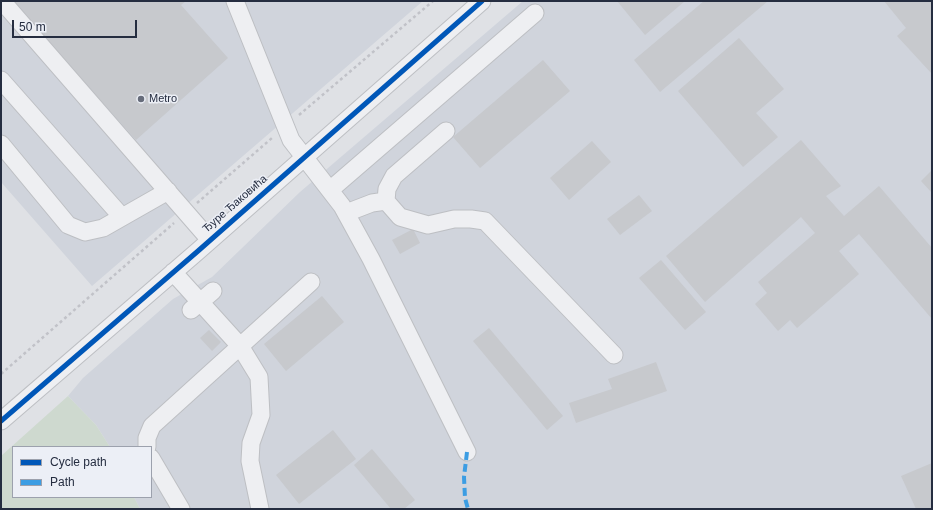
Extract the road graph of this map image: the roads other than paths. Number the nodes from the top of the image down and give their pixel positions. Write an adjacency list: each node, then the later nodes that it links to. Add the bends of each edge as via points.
1 (2, 1): 10 (street)
2 (235, 1): 8 (street, via 291,140)
3 (482, 1): 8 (street, Ђуре Ђаковића)
4 (535, 13): 9 (street)
5 (1, 80): 13 (street)
6 (446, 131): 11 (street, via 394,176 387,189)
7 (1, 144): 13 (street, via 68,225 85,232 103,228)
8 (304, 157): 9 (street); 14 (street, Ђуре Ђаковића)
9 (330, 190): 12 (street)
10 (168, 191): 13 (street); 14 (street)
11 (386, 201): 12 (street, via 372,203); 20 (street, via 400,217 428,225 454,219 485,221)
12 (346, 213): 23 (street)
13 (122, 217)
14 (210, 240): 15 (street, Ђуре Ђаковића)
15 (173, 272): 18 (street); 21 (street, Ђуре Ђаковића)
16 (311, 282): 19 (street)
17 (213, 291): 18 (street)
18 (195, 306): 19 (street)
19 (240, 346): 22 (street, via 152,426); 26 (street, via 259,377 261,415 251,444 250,461)
20 (614, 355)
21 (1, 421)
22 (147, 446)
23 (467, 452)
24 (152, 460): 25 (street)
25 (181, 509)
26 (260, 509)

